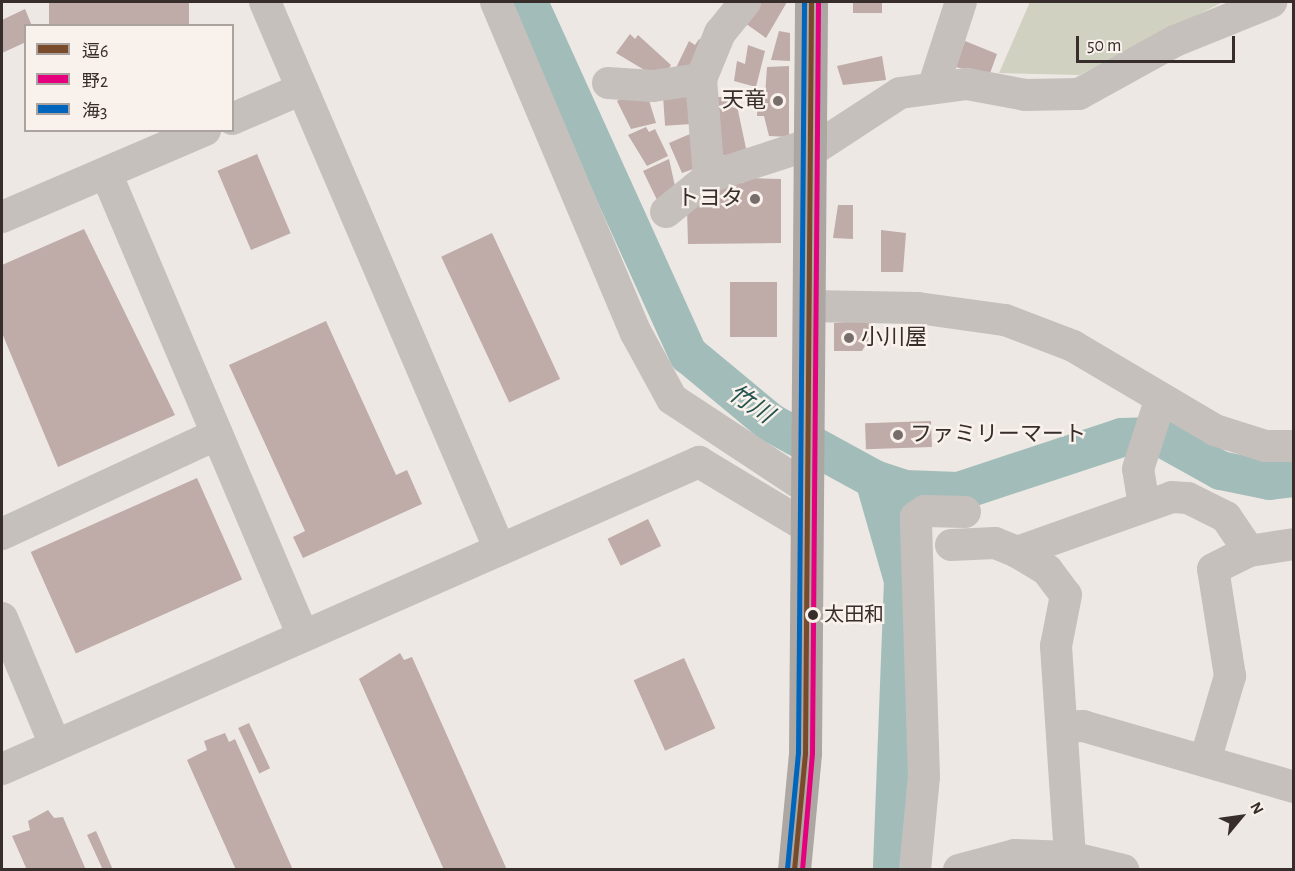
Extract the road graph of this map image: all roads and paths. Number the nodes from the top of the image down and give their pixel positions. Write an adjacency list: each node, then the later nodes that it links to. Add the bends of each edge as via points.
1 (265, 2): 10 (street)
2 (496, 2): 22 (street, via 636,333 672,399)
3 (745, 2): 7 (street, via 720,33)
4 (810, 2): 13 (highway)
5 (962, 2): 9 (street)
6 (1271, 2): 9 (street, via 1175,41 1079,94 1026,95 967,84)
7 (701, 79): 8 (street, via 653,86); 15 (street)
8 (608, 83)
9 (933, 88): 13 (street, via 900,93)
10 (302, 89): 11 (street); 29 (street)
11 (234, 118)
12 (200, 132): 14 (street)
13 (808, 149): 15 (street); 18 (highway)
14 (106, 172): 17 (street); 20 (street)
15 (709, 177): 16 (street)
16 (666, 212)
17 (2, 217)
18 (809, 306): 19 (street, via 918,308 1005,320 1073,346); 22 (highway)
19 (1160, 401): 21 (street, via 1215,430 1265,446); 23 (street, via 1138,469)
20 (217, 434): 26 (street); 33 (street)
21 (1293, 446)
22 (807, 476): 25 (highway)
23 (1144, 506): 30 (street, via 1188,498 1226,517); 31 (street)
24 (965, 512): 41 (street, via 925,511 916,517 924,777)
25 (807, 527): 29 (street, via 699,462); 40 (highway, via 805,753)
26 (2, 534)
27 (1293, 544): 30 (street)
28 (951, 545): 31 (street, via 995,543)
29 (500, 550): 33 (street)
30 (1249, 551): 36 (street, via 1213,569 1230,676)
31 (1017, 552): 34 (street, via 1047,570 1066,595 1056,646)
32 (2, 618): 35 (street)
33 (303, 636): 35 (street)
34 (1063, 727): 36 (street, via 1083,726); 39 (street)
35 (55, 745): 37 (street)
36 (1205, 762): 38 (street)
37 (2, 769)
38 (1293, 786)
39 (1070, 856): 42 (street, via 1015,855); 43 (street)
40 (794, 870)
41 (915, 870)
42 (959, 870)
43 (1124, 870)

